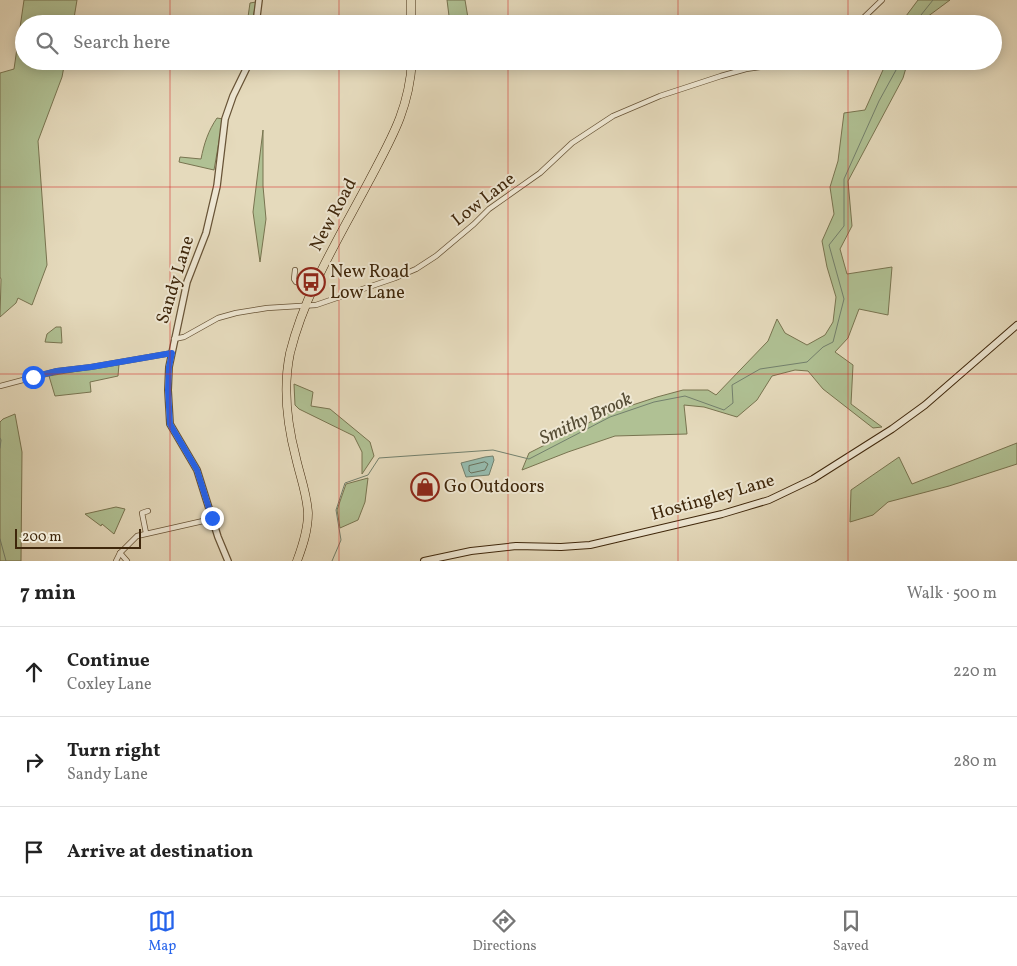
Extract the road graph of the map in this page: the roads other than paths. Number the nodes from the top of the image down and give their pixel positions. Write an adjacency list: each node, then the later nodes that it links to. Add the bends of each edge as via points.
1 (259, 0): 4 (street)
2 (411, 0): 5 (highway)
3 (882, 0): 6 (street)
4 (257, 15)
5 (411, 15)
6 (866, 15)
7 (246, 70): 14 (street, Sandy Lane, via 226,119 218,186 206,234 187,282)
8 (411, 70): 11 (highway, New Road, via 408,96 396,131)
9 (742, 70): 12 (street, Low Lane, via 660,96 613,116 572,142 535,177 489,209 452,243 416,269)
10 (295, 270): 11 (street, via 296,282)
11 (315, 286): 12 (highway, New Road)
12 (306, 306): 14 (street, Low Lane, via 236,313); 24 (highway, New Road, via 294,338 287,380 289,429 307,500 307,528)
13 (1017, 325): 25 (main road, Hostingley Lane, via 925,405 892,429 813,479 770,500 590,545 516,546)
14 (174, 339): 15 (street, Sandy Lane)
15 (172, 353): 16 (street, via 57,371); 18 (street, Sandy Lane, via 168,390 170,424 197,470)
16 (0, 386)
17 (148, 511): 19 (street, via 142,511)
18 (212, 518): 19 (street); 23 (street, Sandy Lane)
19 (146, 533): 20 (street, via 137,536)
20 (120, 554): 21 (street); 22 (street)
21 (116, 561)
22 (127, 561)
23 (228, 561)
24 (297, 561)
25 (424, 561)

